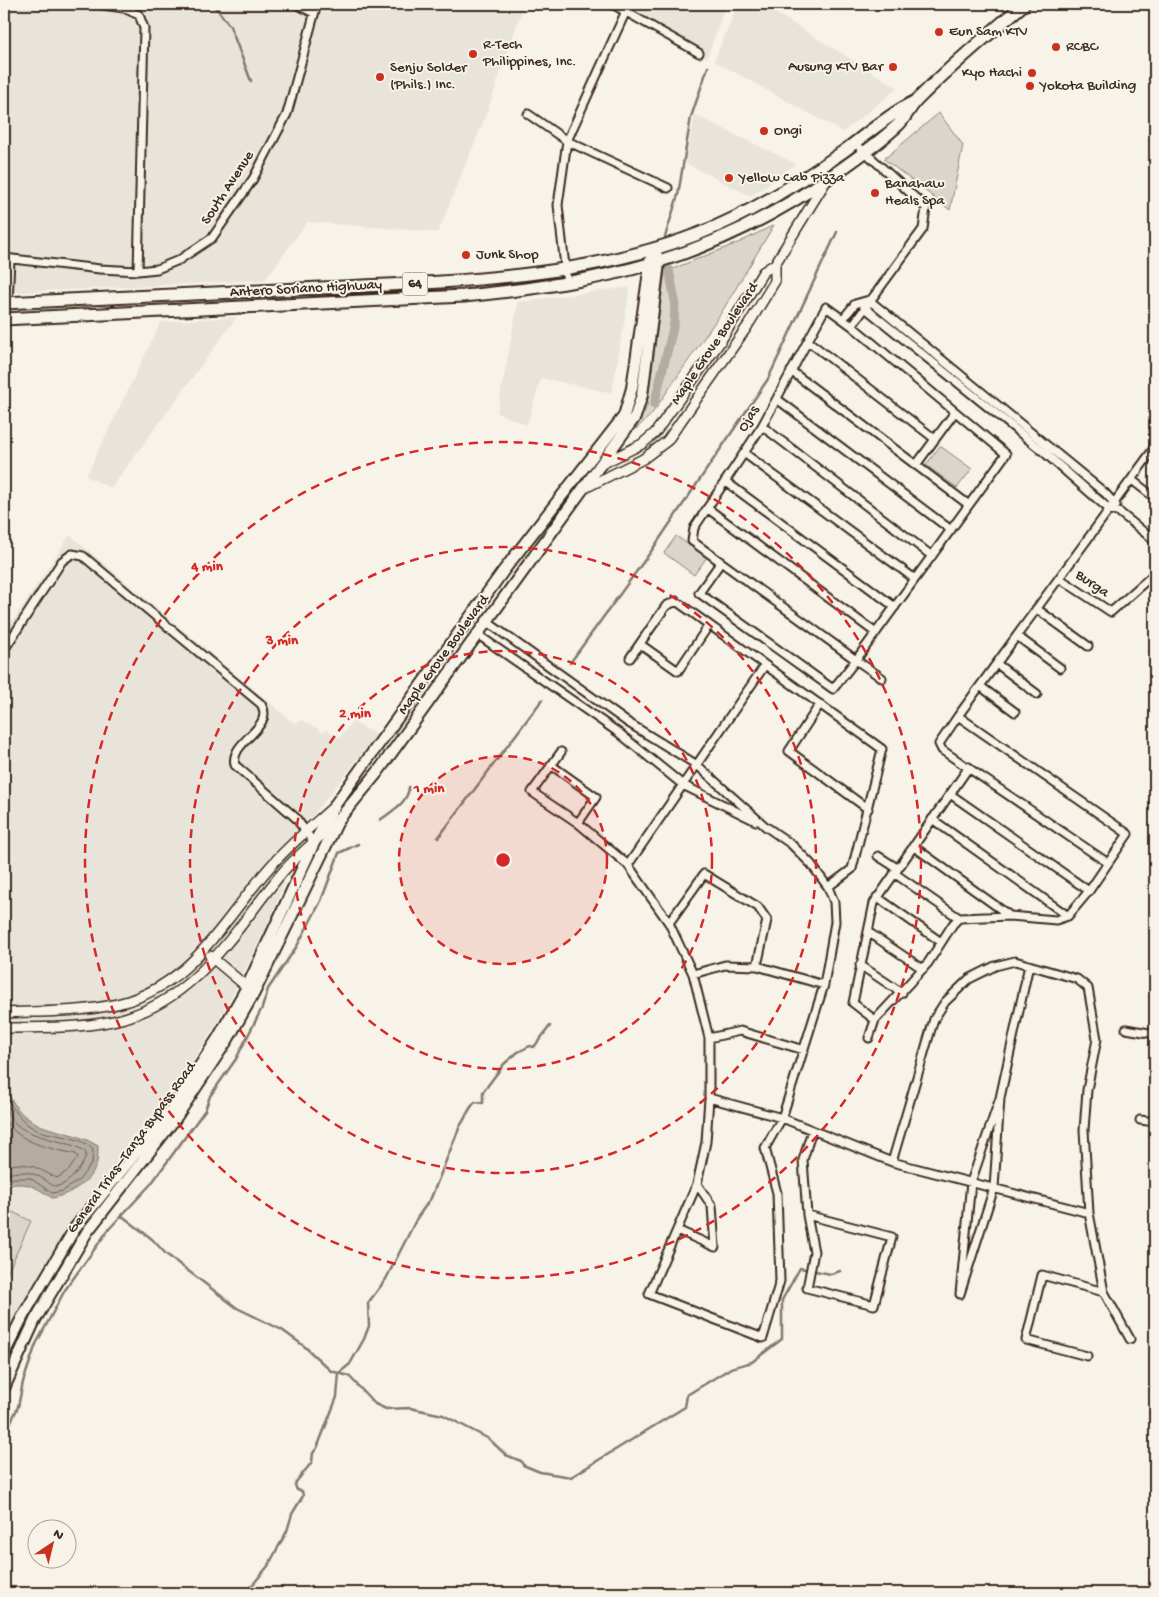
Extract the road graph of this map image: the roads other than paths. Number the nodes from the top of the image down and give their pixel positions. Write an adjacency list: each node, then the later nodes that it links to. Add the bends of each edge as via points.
1 (96, 4): 23 (street, via 124,8 139,15 144,28)
2 (296, 4): 9 (street)
3 (317, 4): 9 (street, South Avenue)
4 (612, 4): 8 (street)
5 (876, 4): 6 (street)
6 (882, 4)
7 (1017, 6): 11 (main road, Antero Soriano Highway / 64)
8 (626, 11): 10 (street); 13 (street)
9 (314, 13): 23 (street, South Avenue, via 287,114 253,179 212,238 179,260 157,269)
10 (699, 53)
11 (916, 101): 14 (main road, Antero Soriano Highway / 64, via 892,113); 15 (main road, Antero Soriano Highway / 64, via 900,123)
12 (528, 114): 13 (street)
13 (567, 141): 17 (street); 22 (street, via 558,205)
14 (855, 143): 15 (street); 18 (main road, Antero Soriano Highway / 64, via 758,205 701,233)
15 (865, 152): 16 (main road, Antero Soriano Highway / 64); 25 (street, via 926,208 923,229)
16 (827, 179): 20 (main road, Antero Soriano Highway / 64, via 743,229); 21 (street, Maple Grove Boulevard)
17 (668, 188)
18 (655, 248): 20 (main road); 22 (main road, Antero Soriano Highway / 64, via 613,260)
19 (7, 259): 23 (street, South Avenue); 26 (street)
20 (654, 264): 24 (main road, Antero Soriano Highway / 64); 40 (main road, via 639,408 633,421); 86 (main road, Maple Grove Boulevard, via 627,409 504,570)
21 (775, 264): 40 (street, Maple Grove Boulevard, via 763,272 720,342 655,433 642,444); 43 (street, Maple Grove Boulevard, via 775,281 747,327 667,441 643,459)
22 (564, 268): 24 (street); 26 (main road, Antero Soriano Highway / 64, via 451,282)
23 (138, 271)
24 (567, 284): 28 (main road, Antero Soriano Highway / 64, via 464,296)
25 (869, 300): 27 (street); 29 (street, via 855,304); 45 (street)
26 (6, 303)
27 (864, 307): 30 (street); 48 (street)
28 (4, 319)
29 (843, 319): 30 (street); 31 (street, Ojas, via 826,307)
30 (852, 326): 34 (street)
31 (808, 340): 32 (street, Ojas); 36 (street)
32 (791, 371): 33 (street, Ojas); 39 (street)
33 (777, 399): 35 (street, Ojas); 50 (street)
34 (955, 412): 36 (street); 46 (street, via 1006,454)
35 (762, 426): 38 (street, Ojas); 52 (street)
36 (935, 439): 39 (street)
37 (1155, 450): 41 (street)
38 (744, 453): 42 (street, Ojas); 56 (street)
39 (916, 465): 46 (street)
40 (598, 466): 43 (main road)
41 (1132, 480): 44 (street); 45 (street)
42 (725, 481): 47 (street, Ojas); 57 (street)
43 (582, 489): 59 (main road, Maple Grove Boulevard)
44 (1155, 498)
45 (1115, 501): 48 (street); 49 (street)
46 (969, 505): 50 (street)
47 (707, 508): 53 (street, Ojas, via 694,528 692,541); 61 (street)
48 (1109, 509): 49 (street); 55 (street)
49 (1119, 512): 51 (street)
50 (951, 530): 52 (street)
51 (1155, 541)
52 (932, 556): 56 (street)
53 (721, 562): 68 (street); 68 (street, via 699,593 707,599 833,689)
54 (1155, 573): 55 (street, Burga, via 1111,612)
55 (1059, 578): 58 (street)
56 (915, 579): 57 (street)
57 (895, 607): 61 (street)
58 (1037, 609): 63 (street); 65 (street)
59 (486, 622): 62 (main road, Maple Grove Boulevard); 78 (street)
60 (709, 625): 64 (street, via 676,601 666,606); 64 (street, via 678,671); 70 (street)
61 (876, 633): 68 (street)
62 (477, 634): 79 (street); 88 (main road, Maple Grove Boulevard, via 378,773)
63 (1017, 636): 69 (street); 71 (street)
64 (640, 644): 67 (street)
65 (1088, 646)
66 (4, 650): 92 (street, via 62,561 72,554 83,556 261,704 263,719 236,752 234,763 240,772 296,818)
67 (630, 658)
68 (856, 660): 72 (street)
69 (997, 664): 73 (street); 74 (street)
70 (766, 665): 75 (street); 81 (street)
71 (1060, 668)
72 (882, 678)
73 (980, 686): 76 (street); 77 (street)
74 (1036, 694)
75 (820, 704): 87 (street, via 882,749); 87 (street, via 789,750)
76 (1015, 712)
77 (958, 716): 83 (street, via 939,744 942,750); 96 (street, via 1128,834)
78 (627, 722): 79 (street); 81 (street)
79 (619, 733): 84 (street)
80 (561, 752): 82 (street)
81 (697, 764): 84 (street); 91 (street)
82 (551, 765): 90 (street, via 596,797); 90 (street, via 532,792)
83 (969, 767): 85 (street); 96 (street)
84 (683, 785): 91 (street); 97 (street)
85 (950, 794): 89 (street); 100 (street)
86 (338, 802): 92 (street, Maple Grove Boulevard); 93 (main road, General Trias–Tanza Bypass Road)
87 (868, 809): 99 (street, via 852,869)
88 (339, 819): 93 (street, Maple Grove Boulevard); 143 (main road, General Trias–Tanza Bypass Road, via 228,1039 175,1119 87,1232 35,1320)
89 (932, 819): 94 (street); 103 (street)
90 (578, 823): 97 (street)
91 (765, 826): 99 (street, via 791,844)
92 (306, 832): 93 (street); 108 (street, Maple Grove Boulevard, via 269,868)
93 (314, 843): 109 (street, Maple Grove Boulevard, via 283,872); 116 (main road, General Trias–Tanza Bypass Road)
94 (913, 846): 98 (street); 102 (street)
95 (878, 856): 98 (street)
96 (1108, 863): 100 (street)
97 (628, 866): 105 (street)
98 (895, 871): 101 (street); 104 (street)
99 (828, 887): 115 (street, via 834,902 835,922)
100 (1089, 891): 103 (street)
101 (877, 897): 106 (street); 107 (street)
102 (1010, 916): 103 (street, via 1056,920); 104 (street)
103 (1068, 916)
104 (959, 918): 107 (street)
105 (668, 923): 112 (street, via 704,874 758,907 767,920); 114 (street)
106 (868, 932): 110 (street); 113 (street)
107 (941, 942): 113 (street)
108 (204, 951): 109 (street); 118 (street, Maple Grove Boulevard, via 168,982 129,1001 85,1008)
109 (214, 959): 116 (street); 120 (street, Maple Grove Boulevard, via 176,994 137,1014 86,1025)
110 (860, 965): 117 (street); 119 (street, via 853,1003)
111 (1030, 965): 127 (street); 132 (street, via 1015,961 995,966 969,979 945,1002 934,1019); 136 (street, via 1077,978 1088,988 1097,1039 1087,1090 1084,1130)
112 (757, 966): 114 (street, via 725,965); 115 (street)
113 (923, 969): 117 (street)
114 (693, 974): 123 (street)
115 (824, 985): 125 (street)
116 (247, 986): 141 (main road, General Trias–Tanza Bypass Road, via 218,1038 173,1106 75,1228)
117 (902, 993): 119 (street)
118 (4, 1013)
119 (875, 1020): 124 (street)
120 (4, 1028)
121 (1126, 1028): 122 (street)
122 (1155, 1034)
123 (709, 1038): 125 (street, via 740,1031); 126 (street)
124 (869, 1038)
125 (804, 1050): 128 (street)
126 (709, 1098): 128 (street); 134 (street, via 706,1142)
127 (1000, 1098): 133 (street); 135 (street)
128 (782, 1118): 131 (street); 138 (street, via 765,1148 777,1193 780,1281 762,1338 649,1294)
129 (1140, 1120): 130 (street)
130 (1155, 1122)
131 (812, 1130): 132 (street); 137 (street, via 803,1160)
132 (892, 1162): 133 (street)
133 (971, 1182): 135 (street); 135 (street, via 960,1294)
134 (698, 1184): 138 (street); 138 (street, via 712,1206 715,1247)
135 (994, 1188): 136 (street)
136 (1089, 1213): 139 (street)
137 (807, 1215): 137 (street, via 814,1252 807,1288 874,1305 892,1237)
138 (677, 1230)
139 (1104, 1292): 140 (street); 142 (street, via 1042,1275 1026,1340)
140 (1130, 1339)
141 (4, 1354)
142 (1087, 1356)
143 (4, 1388)

